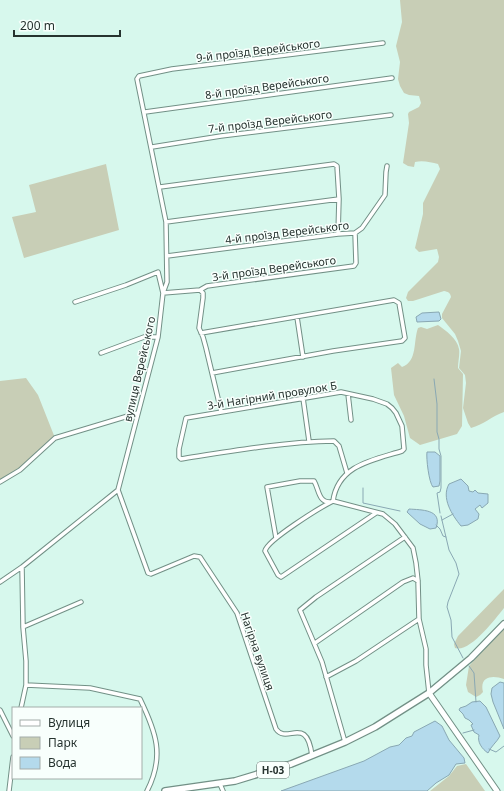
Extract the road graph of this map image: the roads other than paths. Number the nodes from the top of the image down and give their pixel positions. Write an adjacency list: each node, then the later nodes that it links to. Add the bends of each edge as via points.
1 (383, 43): 3 (street, 9-й проїзд Верейського, via 172,69 139,76)
2 (392, 78): 4 (street, 8-й проїзд Верейського)
3 (137, 79): 4 (street, вулиця Верейського)
4 (144, 112): 6 (street, вулиця Верейського)
5 (392, 115): 6 (street, 7-й проїзд Верейського)
6 (152, 147): 8 (street, вулиця Верейського)
7 (387, 166): 12 (street, 4-й проїзд Верейського, via 384,196)
8 (160, 187): 9 (street, via 334,164 337,166); 10 (street, вулиця Верейського)
9 (339, 199): 10 (street); 11 (street)
10 (166, 222): 13 (street, вулиця Верейського)
11 (338, 234): 12 (street, 4-й проїзд Верейського); 13 (street, 4-й проїзд Верейського)
12 (355, 234): 14 (street, 3-й проїзд Верейського, via 354,266 207,286)
13 (167, 256): 15 (street, вулиця Верейського, via 167,282)
14 (200, 290): 15 (street, 3-й проїзд Верейського); 18 (street, via 203,293)
15 (163, 293): 16 (street, via 158,272); 19 (street, вулиця Верейського)
16 (76, 302)
17 (297, 317): 18 (street); 21 (street); 21 (street, via 394,300 399,303 405,338)
18 (200, 333): 22 (street)
19 (158, 337): 20 (street, via 144,336); 26 (street, вулиця Верейського)
20 (101, 353)
21 (303, 357): 22 (street)
22 (212, 373): 25 (street)
23 (348, 394): 24 (street, 3-й Нагірний провулок Б, via 341,392); 27 (street); 29 (street, 3-й Нагірний провулок Б, via 373,399 392,408 402,426 404,448 402,451 361,464)
24 (303, 398): 25 (street, 3-й Нагірний провулок Б); 28 (street)
25 (221, 411): 28 (street, 3-й Нагірний провулок Б, via 186,418 179,458)
26 (138, 414): 30 (street, via 55,438 20,470); 31 (street, вулиця Верейського)
27 (351, 420)
28 (309, 441): 29 (street, 3-й Нагірний провулок Б, via 337,443)
29 (347, 473): 33 (street, via 336,487)
30 (0, 482)
31 (118, 490): 38 (street); 53 (street, Нагірна вулиця, via 148,573 194,556 200,557 237,613 278,732 298,732 306,736 310,742)
32 (324, 502): 33 (street); 34 (street); 37 (street, via 314,481 267,487)
33 (333, 502): 34 (street); 35 (street)
34 (321, 507): 37 (street)
35 (376, 513): 36 (street, via 387,516); 37 (street, via 281,577 265,551)
36 (405, 537): 39 (street, via 413,548); 45 (street, via 300,610)
37 (276, 538)
38 (22, 568): 40 (street); 44 (street)
39 (418, 581): 42 (street); 45 (street, via 413,578 403,582)
40 (0, 582)
41 (81, 602): 44 (street)
42 (418, 619): 46 (street, via 356,661); 48 (street, via 426,649)
43 (504, 624): 48 (main road, Н-03, via 471,658)
44 (23, 628): 47 (street)
45 (315, 643): 46 (street)
46 (326, 677): 52 (street)
47 (26, 685): 49 (street); 57 (street, via 90,688 140,699 155,732 158,747 154,774)
48 (429, 693): 52 (main road, Н-03, via 375,727); 60 (street)
49 (21, 707)
50 (0, 710): 51 (street)
51 (12, 734)
52 (345, 742): 53 (main road, Н-03)
53 (312, 756): 55 (main road, Н-03)
54 (12, 766): 56 (street)
55 (220, 784): 58 (main road, Н-03); 59 (street)
56 (9, 791)
57 (147, 791)
58 (165, 791)
59 (223, 791)
60 (497, 791)

